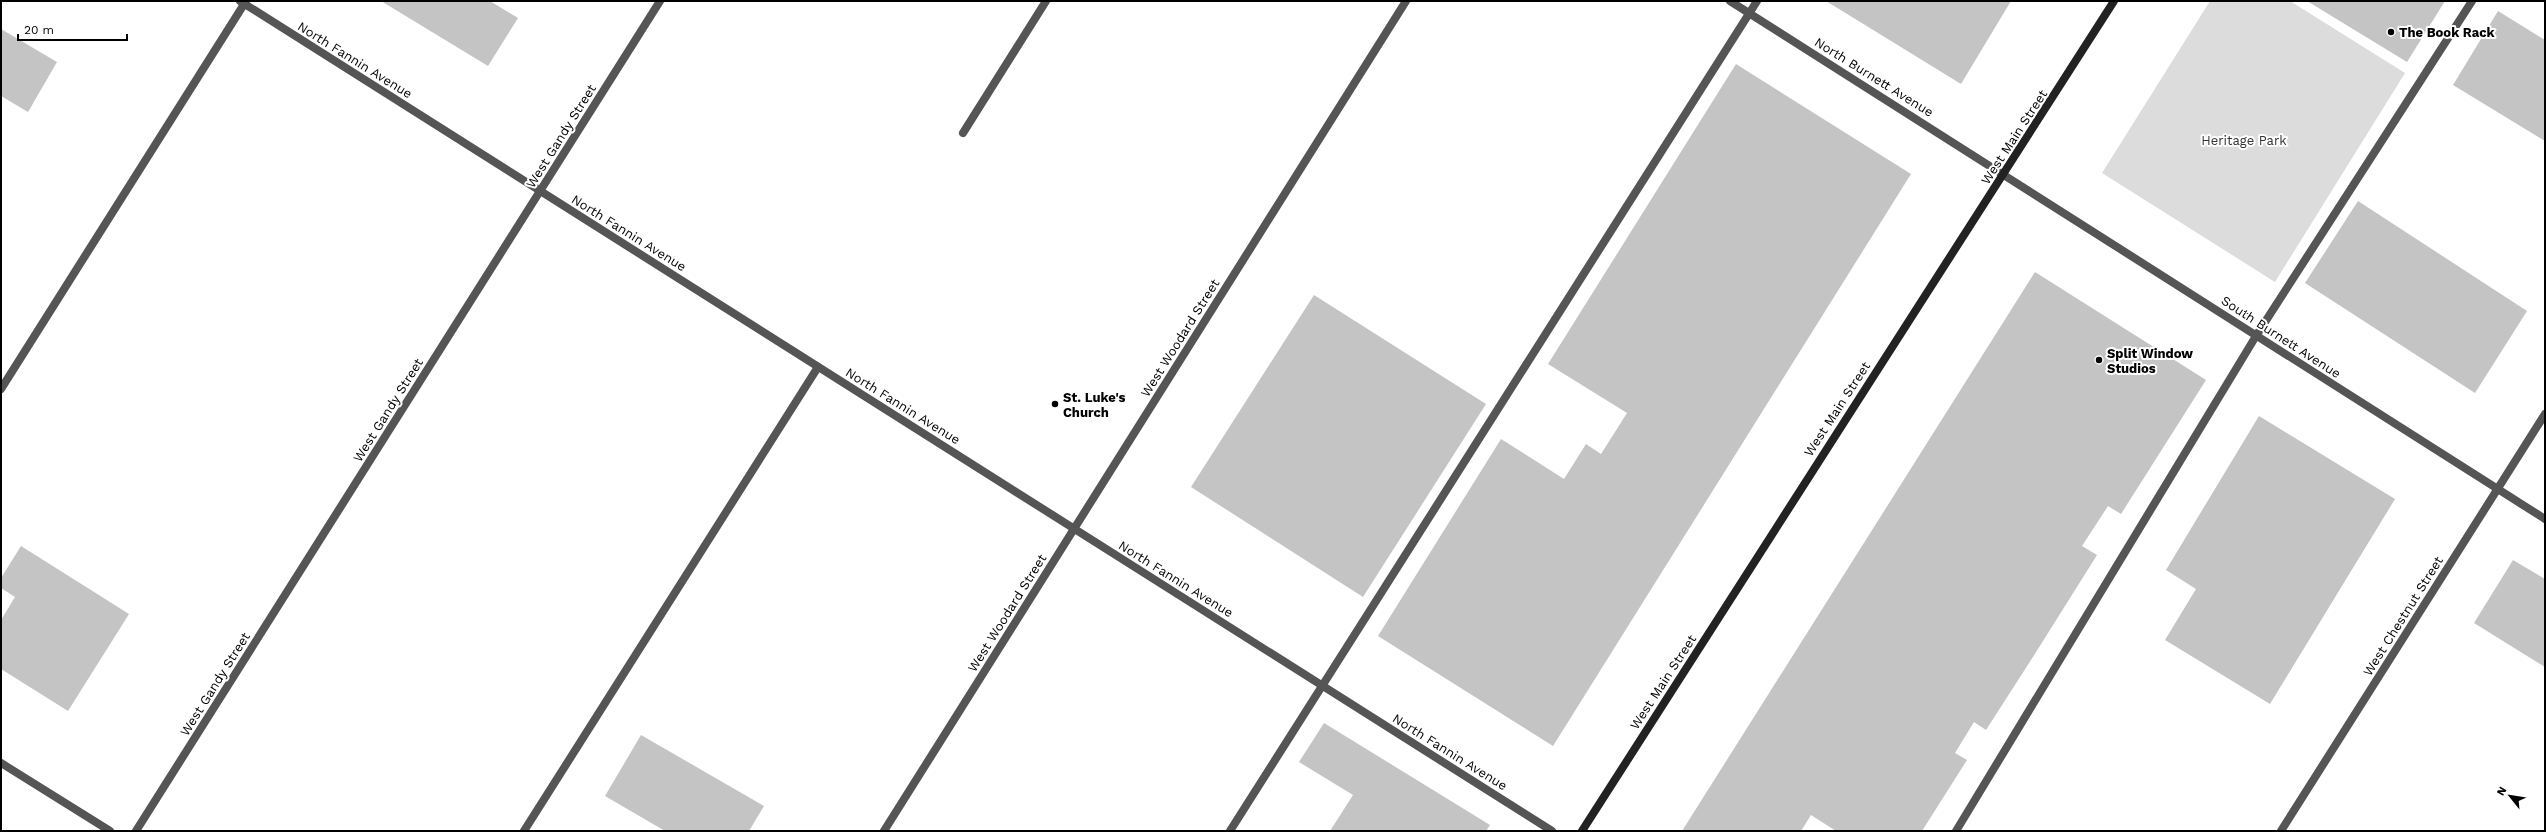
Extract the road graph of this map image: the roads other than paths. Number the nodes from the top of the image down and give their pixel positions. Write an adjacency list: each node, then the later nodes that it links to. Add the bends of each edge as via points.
1 (660, 1): 12 (street, West Gandy Street)
2 (1046, 1): 10 (street)
3 (1406, 1): 19 (street, West Woodard Street)
4 (1730, 1): 9 (street, North Burnett Avenue)
5 (1757, 1): 9 (street)
6 (2114, 1): 11 (main road, West Main Street)
7 (2472, 1): 13 (street)
8 (243, 2): 12 (street, North Fannin Avenue); 15 (street)
9 (1749, 13): 11 (street, North Burnett Avenue); 20 (street)
10 (963, 133)
11 (2005, 175): 13 (street, South Burnett Avenue); 28 (main road, West Main Street, via 1966,230)
12 (540, 191): 14 (street, North Fannin Avenue); 23 (street, West Gandy Street)
13 (2256, 336): 17 (street, South Burnett Avenue); 29 (street)
14 (818, 367): 19 (street, North Fannin Avenue); 24 (street)
15 (1, 389)
16 (2545, 414): 17 (street, West Chestnut Street)
17 (2498, 490): 18 (street, South Burnett Avenue); 30 (street, West Chestnut Street)
18 (2545, 519)
19 (1074, 529): 20 (street, North Fannin Avenue); 25 (street, West Woodard Street)
20 (1323, 686): 26 (street); 27 (street, North Fannin Avenue)
21 (1, 763): 22 (street)
22 (110, 831)
23 (136, 831)
24 (524, 831)
25 (884, 831)
26 (1230, 831)
27 (1552, 831)
28 (1582, 831)
29 (1956, 831)
30 (2281, 831)

